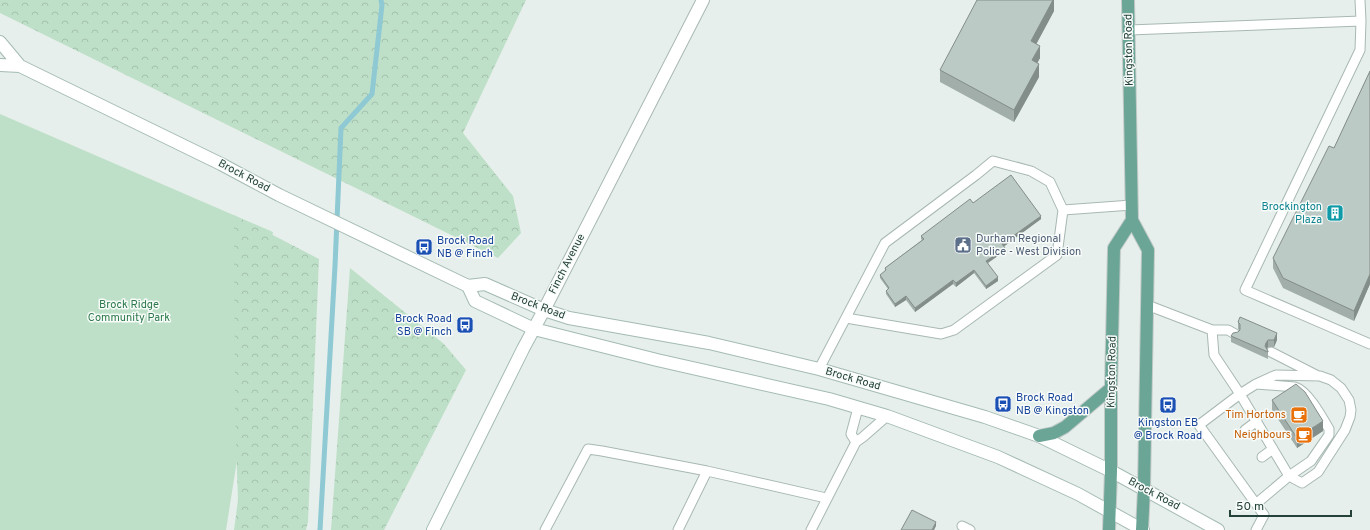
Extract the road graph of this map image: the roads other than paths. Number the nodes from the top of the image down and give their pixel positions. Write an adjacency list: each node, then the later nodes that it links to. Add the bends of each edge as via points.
1 (703, 0): 14 (main road, Finch Avenue)
2 (1128, 0): 5 (main road, Kingston Road)
3 (1360, 0): 4 (lane)
4 (1361, 21): 5 (lane); 19 (lane, via 1360,50 1245,290)
5 (1129, 30): 9 (main road, Kingston Road)
6 (0, 42): 8 (main road, Brock Road)
7 (0, 65): 8 (main road, Brock Road)
8 (20, 66): 12 (main road, Brock Road)
9 (1132, 205): 10 (lane); 11 (main road, Kingston Road)
10 (1063, 210): 15 (lane, via 1057,255 954,330 941,334); 15 (lane, via 1050,182 1031,171 993,161 885,243)
11 (1132, 220): 13 (main road, Kingston Road, via 1148,250); 24 (main road, Kingston Road, via 1114,248)
12 (468, 286): 14 (main road, Brock Road, via 485,284); 16 (main road, Brock Road, via 475,301)
13 (1147, 305): 17 (lane); 37 (main road, Kingston Road)
14 (544, 310): 16 (main road, Finch Avenue); 21 (main road, Brock Road, via 569,318 709,343)
15 (846, 318): 21 (lane)
16 (534, 329): 26 (main road, Brock Road); 41 (main road, Finch Avenue)
17 (1212, 330): 18 (lane, via 1228,330); 25 (lane, via 1214,355)
18 (1235, 334)
19 (1370, 344)
20 (1271, 352): 22 (lane)
21 (819, 369): 30 (main road, Brock Road, via 985,416)
22 (1320, 376): 23 (lane, via 1276,375); 36 (lane, via 1336,384 1345,393 1349,400 1350,417 1345,430 1318,472 1302,483)
23 (1256, 384): 25 (lane); 36 (lane, via 1300,388 1329,429 1329,435 1311,461)
24 (1111, 388): 30 (main road, via 1065,427 1054,433); 35 (main road, Kingston Road)
25 (1240, 394): 28 (lane); 39 (lane, via 1199,425 1220,447)
26 (858, 408): 27 (main road, Brock Road); 31 (lane, via 851,434)
27 (887, 416): 31 (lane); 40 (main road, Brock Road, via 998,457)
28 (1257, 421): 29 (lane); 32 (lane)
29 (1245, 430)
30 (1039, 436): 35 (main road, Brock Road)
31 (856, 442): 38 (lane)
32 (1273, 449): 33 (lane); 36 (lane)
33 (1262, 457)
34 (707, 471): 38 (lane); 42 (lane, via 588,449); 43 (lane)
35 (1111, 471): 37 (main road, Brock Road); 40 (main road, Kingston Road)
36 (1289, 476): 39 (lane)
37 (1144, 489): 46 (main road, Kingston Road); 47 (main road, Brock Road)
38 (826, 498): 44 (lane)
39 (1257, 503): 48 (lane, via 1264,515)
40 (1110, 510): 45 (main road, Kingston Road); 46 (main road, Brock Road)
41 (435, 529)
42 (545, 530)
43 (678, 530)
44 (811, 530)
45 (1109, 530)
46 (1142, 530)
47 (1218, 530)
48 (1256, 530)

